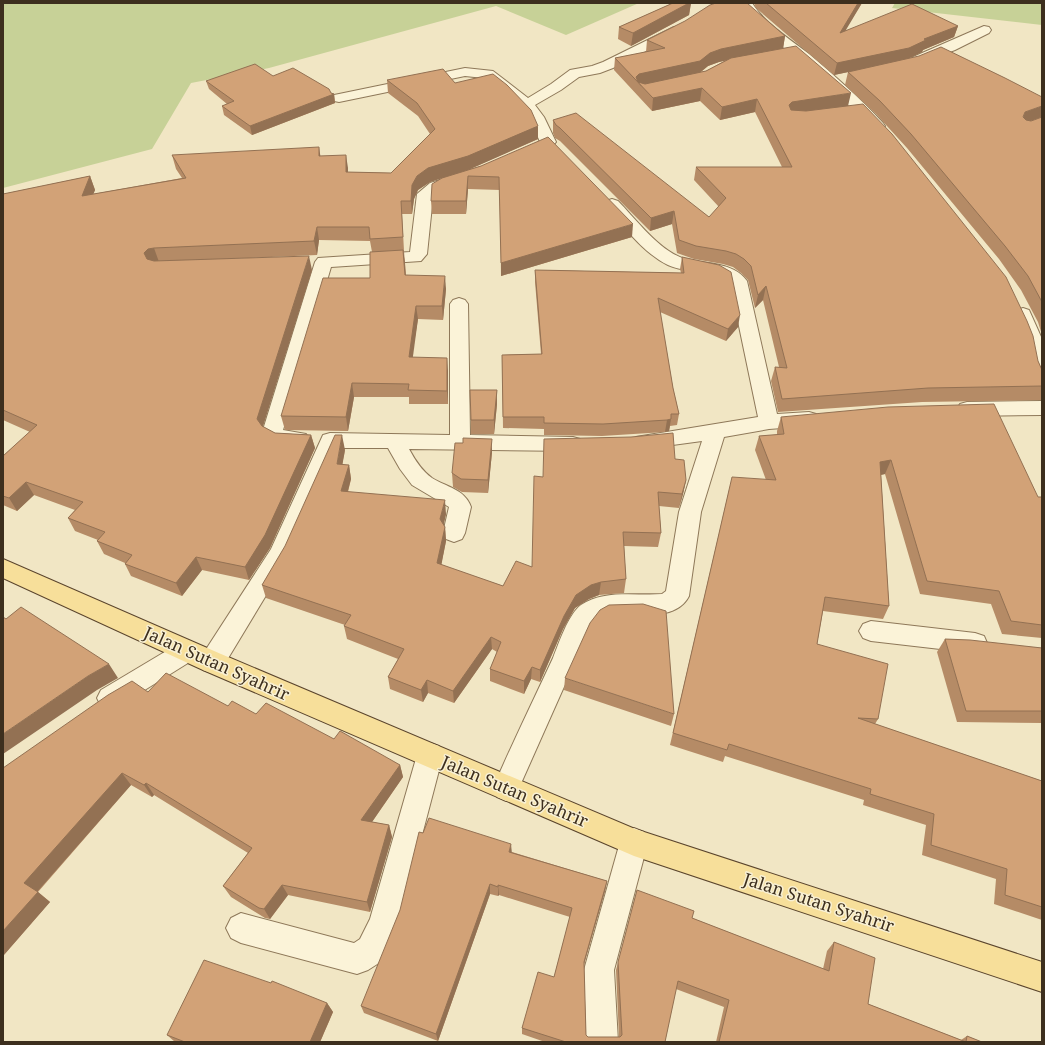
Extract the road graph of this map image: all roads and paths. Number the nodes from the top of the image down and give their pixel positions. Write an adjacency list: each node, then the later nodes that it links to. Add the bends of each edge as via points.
1 (746, 3): 7 (street, via 750,11 791,54 839,80 856,111)
2 (684, 25): 6 (street, via 608,65 575,73)
3 (984, 30): 4 (street)
4 (902, 66)
5 (339, 98): 6 (street, via 465,72 488,74)
6 (527, 104): 8 (street, via 537,117)
7 (888, 138)
8 (548, 147)
9 (475, 174): 19 (street, via 436,186 425,194 418,254 415,257 316,262 272,433 282,438)
10 (603, 195): 17 (street, via 644,238 670,258 680,263 726,272 738,280)
11 (1015, 299): 13 (street, via 1037,350)
12 (459, 304): 21 (street)
13 (1042, 377)
14 (1042, 408): 15 (street)
15 (952, 409)
16 (830, 417): 17 (street)
17 (768, 422): 18 (street)
18 (715, 432): 22 (street); 32 (street, via 690,512 677,596 668,603 616,603 589,613 571,645)
19 (330, 440): 20 (street); 29 (street, via 280,553)
20 (395, 442): 21 (street); 24 (street, via 412,471 424,483 444,492 459,504)
21 (460, 443): 23 (street)
22 (626, 443)
23 (594, 444)
24 (454, 533)
25 (3, 568): 28 (main road, Jalan Sutan Syahrir)
26 (871, 631): 27 (street)
27 (996, 646)
28 (187, 651): 29 (main road, Jalan Sutan Syahrir); 30 (street)
29 (212, 662): 31 (main road, Jalan Sutan Syahrir)
30 (94, 708)
31 (430, 755): 32 (main road, Jalan Sutan Syahrir); 34 (street, via 384,923 371,950 358,959)
32 (506, 788): 33 (main road, Jalan Sutan Syahrir)
33 (634, 842): 35 (main road, Jalan Sutan Syahrir); 36 (street, via 599,970)
34 (241, 928)
35 (1042, 977)
36 (602, 1042)

